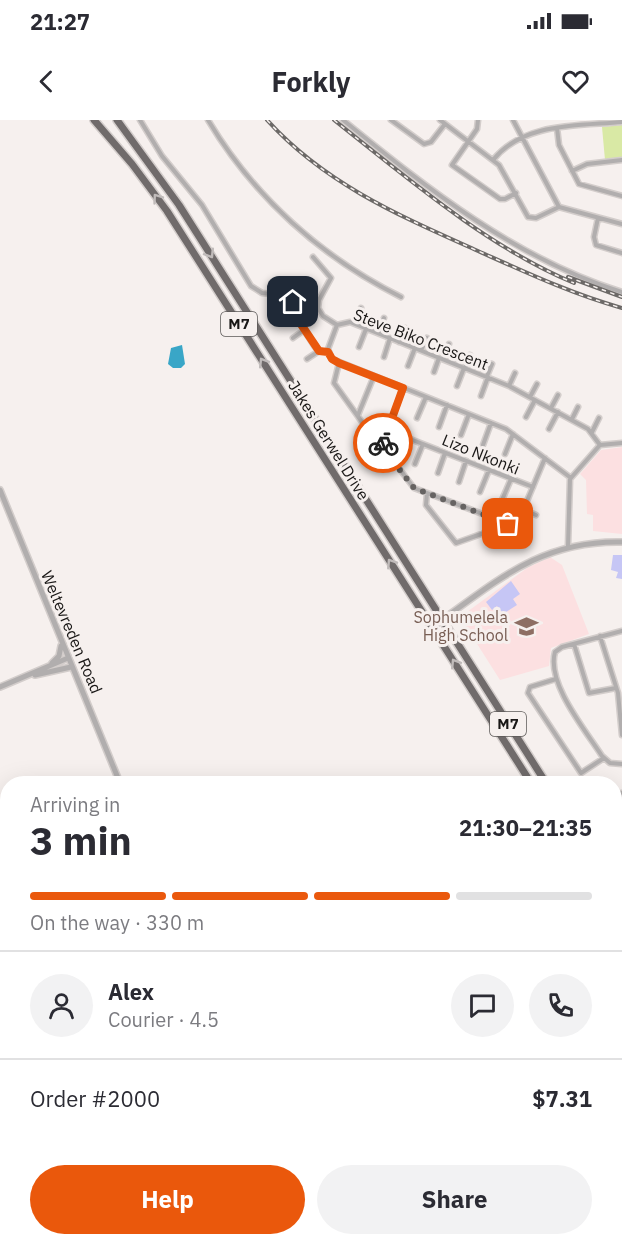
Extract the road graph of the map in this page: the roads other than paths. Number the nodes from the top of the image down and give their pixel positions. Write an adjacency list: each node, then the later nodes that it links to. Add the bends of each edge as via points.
1 (94, 120): 111 (highway, Jakes Gerwel Drive / M7, one-way to 1, via 167,211)
2 (117, 120): 110 (highway, Jakes Gerwel Drive / M7, one-way to 110, via 179,205)
3 (140, 120): 27 (street, via 162,156 202,205 251,286 280,295)
4 (208, 120): 26 (street, via 244,172 306,236)
5 (344, 120): 25 (street, via 504,239 564,272)
6 (391, 120): 11 (street, via 424,144 431,142)
7 (440, 120): 11 (street)
8 (478, 120): 14 (street, via 477,129)
9 (513, 120): 13 (street)
10 (622, 122): 12 (street)
11 (445, 124): 14 (street)
12 (557, 128): 13 (street, via 541,129); 17 (street, via 559,145)
13 (523, 138): 15 (street, via 504,147); 20 (street)
14 (467, 141): 15 (street); 18 (street, via 453,161 455,168 500,199)
15 (493, 160): 18 (street)
16 (622, 160): 17 (street, via 587,164)
17 (572, 171): 19 (street, via 582,186)
18 (516, 193): 20 (street, via 532,218)
19 (622, 196)
20 (559, 207): 21 (street)
21 (598, 218): 22 (street); 23 (street, via 596,245)
22 (622, 224)
23 (622, 253)
24 (313, 257): 28 (street, via 331,278)
25 (622, 292)
26 (401, 297)
27 (289, 307): 28 (street, via 293,302 306,300); 30 (street); 36 (street)
28 (318, 308): 33 (street)
29 (361, 308): 32 (street)
30 (282, 314)
31 (384, 318): 37 (street)
32 (355, 324): 33 (street, Steve Biko Crescent, via 344,321); 35 (street, Steve Biko Crescent)
33 (337, 325): 47 (street, Steve Biko Crescent)
34 (405, 328): 41 (street)
35 (366, 329): 37 (street, Steve Biko Crescent); 43 (street)
36 (304, 330): 38 (street); 46 (street)
37 (378, 333): 39 (street, Steve Biko Crescent)
38 (293, 338)
39 (390, 338): 41 (street, Steve Biko Crescent); 49 (street)
40 (427, 338): 45 (street)
41 (399, 342): 44 (street, Steve Biko Crescent)
42 (449, 344): 50 (street)
43 (359, 347)
44 (415, 348): 45 (street, Steve Biko Crescent); 54 (street)
45 (421, 350): 50 (street, Steve Biko Crescent)
46 (319, 351): 47 (street); 51 (street)
47 (328, 352): 52 (street)
48 (470, 355): 55 (street)
49 (384, 357)
50 (441, 358): 55 (street, Steve Biko Crescent); 56 (street)
51 (307, 359)
52 (339, 363): 58 (street); 73 (street, via 334,383)
53 (492, 364): 59 (street)
54 (408, 366)
55 (465, 368): 59 (street, Steve Biko Crescent); 61 (street)
56 (434, 372)
57 (515, 373): 62 (street)
58 (374, 376): 63 (street); 73 (street)
59 (488, 377): 62 (street, Steve Biko Crescent); 65 (street)
60 (537, 384): 67 (street)
61 (457, 386)
62 (509, 386): 67 (street, Steve Biko Crescent)
63 (403, 388): 66 (street); 82 (street)
64 (558, 395): 70 (street)
65 (481, 396)
66 (426, 397): 68 (street); 75 (street)
67 (532, 398): 70 (street, Steve Biko Crescent); 74 (street)
68 (447, 405): 72 (street); 79 (street)
69 (578, 406): 77 (street)
70 (551, 408): 71 (street, Steve Biko Crescent)
71 (558, 412): 77 (street, Steve Biko Crescent); 81 (street)
72 (469, 414): 78 (street); 85 (street)
73 (357, 416): 80 (street)
74 (526, 417)
75 (417, 418)
76 (599, 418): 83 (street)
77 (572, 419): 83 (street, Steve Biko Crescent)
78 (491, 423): 84 (street); 88 (street)
79 (440, 427)
80 (367, 429)
81 (549, 429)
82 (387, 430): 87 (street, Lizo Nkonki); 103 (street, via 382,444 385,451 412,486)
83 (591, 432): 89 (street, Steve Biko Crescent)
84 (513, 434): 91 (street); 92 (street)
85 (461, 435)
86 (622, 443): 89 (street)
87 (423, 444): 90 (street, Lizo Nkonki); 94 (street)
88 (483, 445)
89 (600, 445): 97 (street)
90 (445, 453): 93 (street, Lizo Nkonki); 96 (street)
91 (505, 454)
92 (545, 458): 97 (street); 100 (street)
93 (466, 461): 95 (street, Lizo Nkonki); 99 (street)
94 (415, 464)
95 (489, 470): 98 (street, Lizo Nkonki); 102 (street)
96 (438, 473)
97 (571, 478): 109 (street)
98 (511, 479): 100 (street, Lizo Nkonki); 104 (street)
99 (459, 482)
100 (533, 488): 105 (street)
101 (0, 489): 114 (street, Weltevreden Road)
102 (480, 492)
103 (427, 493): 107 (street); 107 (street, via 426,505 456,543 484,533)
104 (502, 500)
105 (524, 510): 106 (street); 107 (street, via 519,520 509,524)
106 (536, 515)
107 (492, 519)
108 (622, 542): 109 (street)
109 (568, 546): 110 (street, via 518,567)
110 (443, 620): 111 (street); 128 (highway, Jakes Gerwel Drive / M7)
111 (432, 627): 127 (highway, Jakes Gerwel Drive / M7, one-way to 111)
112 (622, 631): 113 (street)
113 (600, 636): 115 (street); 122 (street)
114 (61, 642): 116 (street, Weltevreden Road); 117 (street, via 60,653)
115 (574, 644): 120 (street, via 555,652); 122 (street, via 590,693)
116 (68, 658): 117 (street); 118 (street, Weltevreden Road)
117 (48, 666): 119 (street)
118 (71, 667): 119 (street); 126 (street, Weltevreden Road)
119 (27, 676): 121 (street)
120 (556, 678): 124 (street); 124 (street, via 530,687 528,693 581,773)
121 (0, 687)
122 (616, 688): 123 (street)
123 (622, 735)
124 (604, 759): 125 (street)
125 (622, 764)
126 (117, 776)
127 (527, 776)
128 (542, 776)

